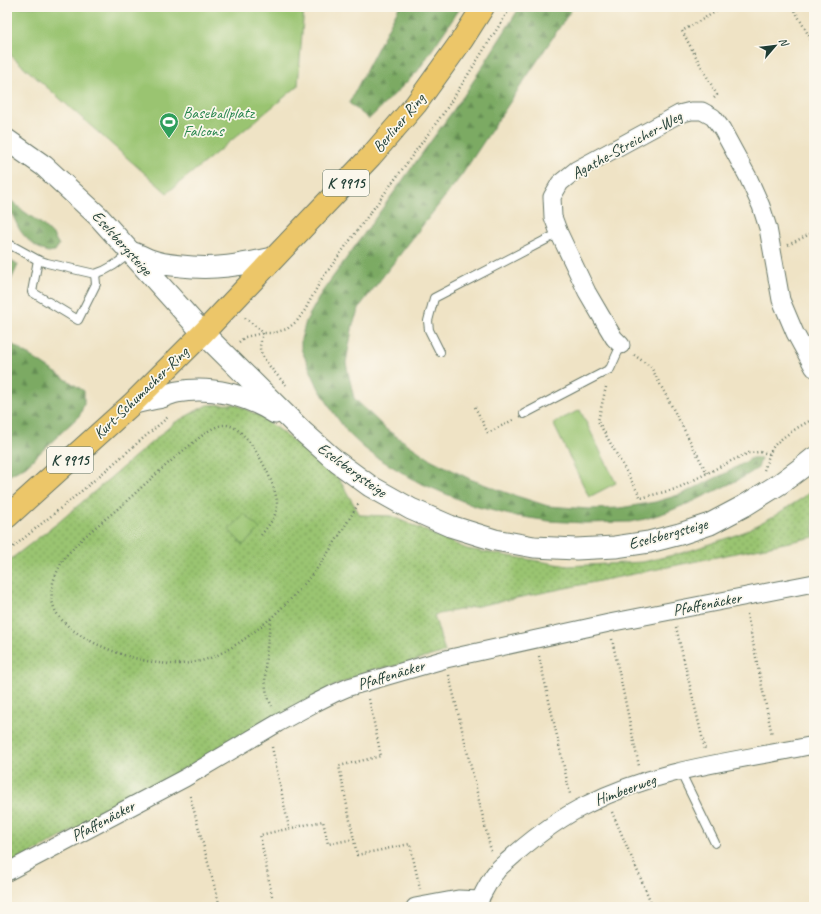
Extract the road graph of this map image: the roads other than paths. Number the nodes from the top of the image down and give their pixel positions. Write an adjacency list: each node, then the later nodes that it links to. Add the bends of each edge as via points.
1 (483, 7): 6 (main road, Berliner Ring / K 9915, via 416,104 371,156)
2 (7, 140): 5 (street, Eselsbergsteige, via 44,166 69,188)
3 (559, 233): 10 (street, Agathe-Streicher-Weg, via 587,292 614,338); 11 (lane, via 434,298 428,321 429,330); 12 (street, Agathe-Streicher-Weg, via 553,216 552,197 560,183 576,170 679,114 702,111 713,117 722,129 761,206 768,228 781,300)
4 (7, 243): 7 (lane)
5 (131, 252): 6 (street, via 151,261 196,268 224,268); 8 (lane, via 113,266); 9 (street, Eselsbergsteige)
6 (274, 258): 9 (main road, Berliner Ring / K 9915)
7 (38, 260): 8 (lane); 8 (lane, via 32,292 78,320 96,284)
8 (95, 274)
9 (203, 333): 13 (main road, Kurt-Schumacher-Ring / K 9915); 15 (street, Eselsbergsteige)
10 (621, 345): 14 (lane, via 610,369)
11 (440, 352)
12 (814, 368)
13 (132, 404): 15 (street, via 177,392 219,392 243,398 272,411); 17 (main road, Kurt-Schumacher-Ring / K 9915)
14 (524, 414)
15 (302, 432): 16 (street, Eselsbergsteige, via 370,486 411,509 450,526 495,540 534,547 616,547 680,534 710,524 744,506)
16 (814, 458)
17 (7, 517)
18 (814, 583): 22 (street, Pfaffenäcker, via 609,623 446,659 335,693 185,778)
19 (814, 745): 20 (street, Himbeerweg)
20 (680, 771): 21 (lane); 23 (street, Himbeerweg, via 605,796 540,834 496,871)
21 (715, 843)
22 (7, 872)
23 (480, 904): 24 (street, via 458,899)
24 (420, 906)

